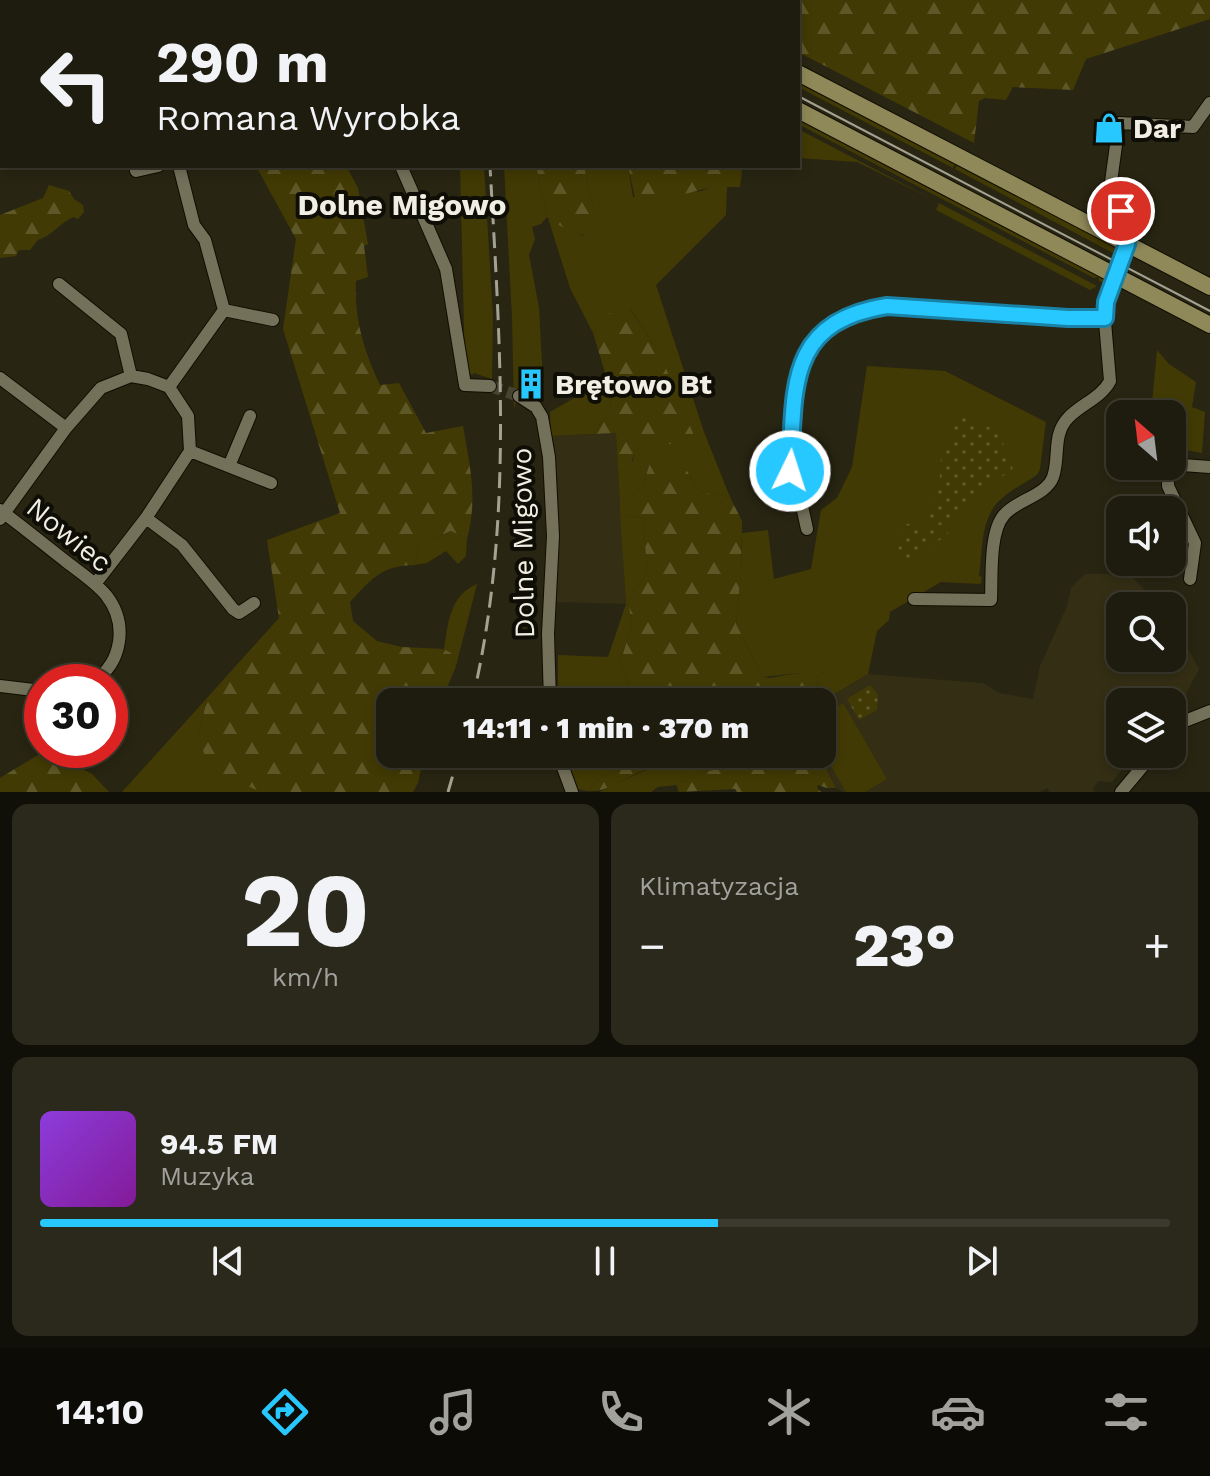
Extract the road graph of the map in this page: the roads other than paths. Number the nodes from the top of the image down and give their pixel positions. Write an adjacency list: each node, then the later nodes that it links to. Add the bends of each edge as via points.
1 (800, 74): 8 (main road)
2 (1210, 103): 8 (street, via 1193,127 1119,123 1108,204 1129,219)
3 (800, 111): 9 (main road)
4 (149, 168): 7 (street)
5 (180, 168): 12 (street)
6 (402, 168): 18 (street, via 446,269 465,385)
7 (136, 171)
8 (1127, 244): 9 (street); 11 (main road)
9 (1117, 277): 13 (street); 15 (main road)
10 (59, 284): 16 (street, via 121,334)
11 (1210, 287)
12 (224, 310): 14 (street); 19 (street)
13 (1105, 318): 29 (street, via 887,306 866,309 835,324 804,357 796,378 790,471); 32 (street, via 1110,381 1062,426 1048,485 1010,509 1000,522 991,600)
14 (273, 320)
15 (1210, 325)
16 (131, 376): 19 (street); 22 (street, via 101,388)
17 (0, 378): 22 (street)
18 (490, 386)
19 (169, 387): 23 (street, via 188,416)
20 (519, 396): 36 (street, Dolne Migowo, via 542,417 549,457)
21 (250, 416): 24 (street)
22 (66, 428): 27 (street)
23 (190, 451): 24 (street); 28 (street)
24 (229, 466): 26 (street)
25 (1210, 467): 30 (street, via 1182,465 1168,478 1195,543)
26 (271, 483)
27 (2, 514): 31 (street, Nowiec)
28 (146, 518): 31 (street); 33 (street, via 182,545 233,609 239,613)
29 (807, 529)
30 (1190, 579)
31 (95, 584): 34 (street, Nowiec, via 115,611 120,641)
32 (914, 599)
33 (254, 603)
34 (110, 664)
35 (0, 686): 37 (street)
36 (550, 688)
37 (24, 689)
38 (1210, 711): 39 (street)
39 (1186, 721)
40 (563, 768): 42 (street)
41 (1141, 768): 43 (street)
42 (572, 792)
43 (1121, 792)

